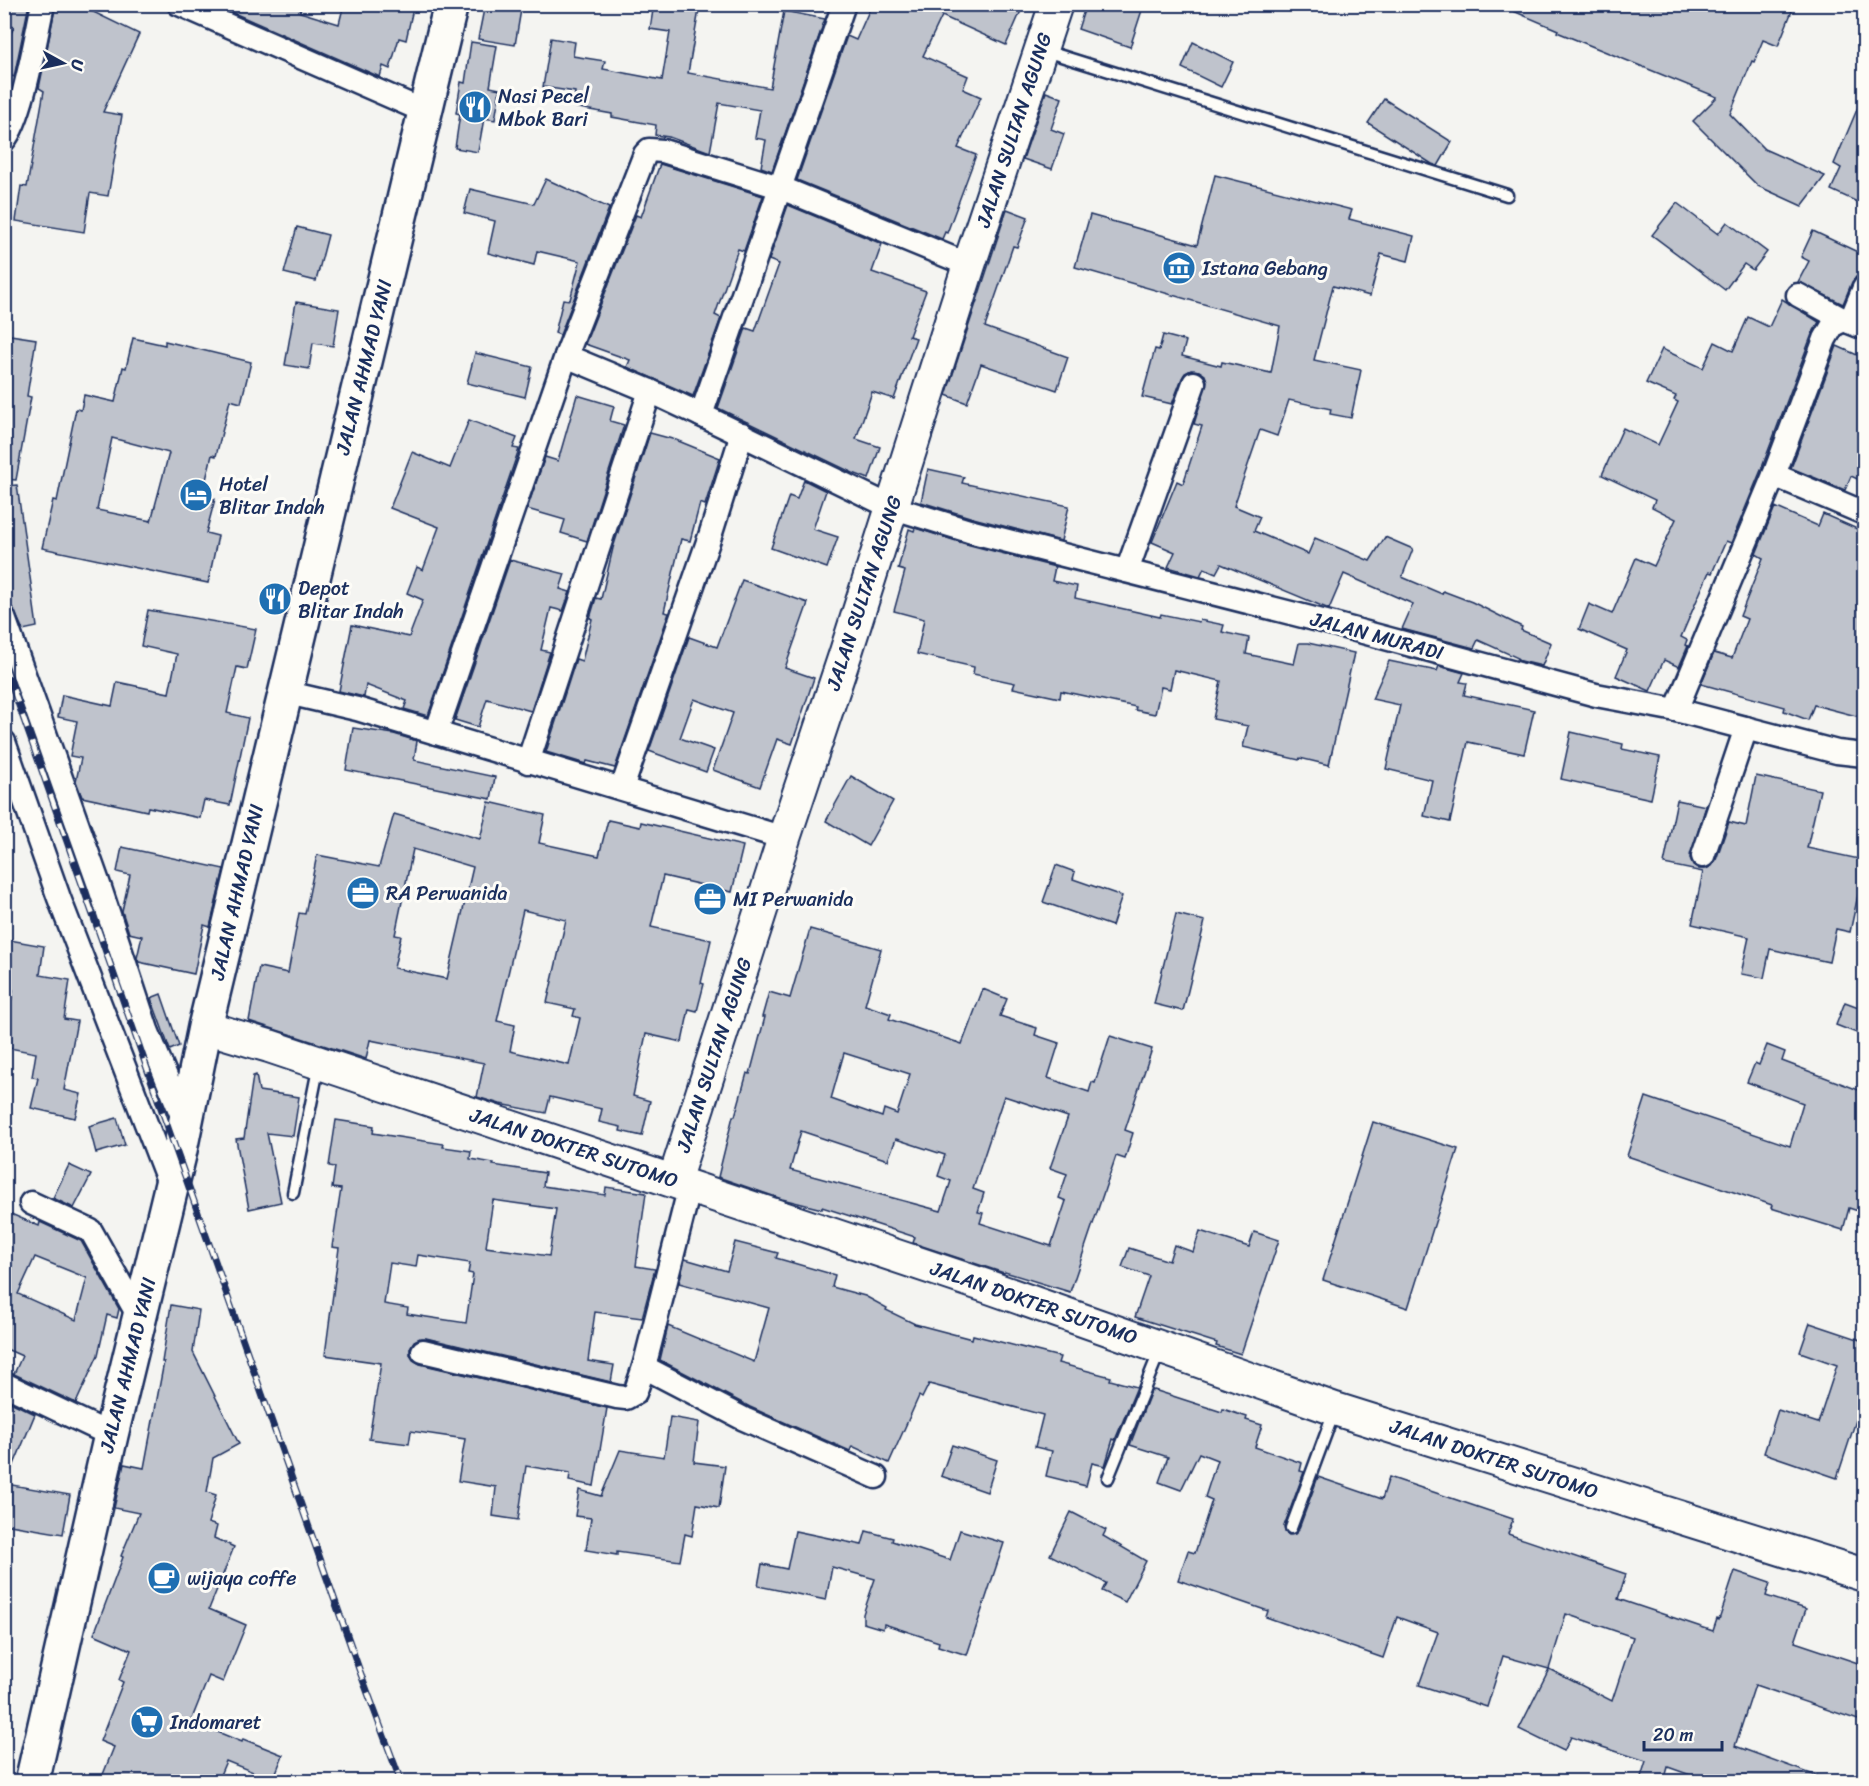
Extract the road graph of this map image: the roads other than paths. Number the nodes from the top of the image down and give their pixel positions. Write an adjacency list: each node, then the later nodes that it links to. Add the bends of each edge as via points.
1 (44, 4): 8 (street, via 23,96)
2 (178, 4): 7 (street)
3 (451, 4): 7 (main road, JALAN AHMAD YANI)
4 (844, 4): 9 (street)
5 (1050, 7): 6 (main road, JALAN SULTAN AGUNG)
6 (1042, 50): 10 (lane); 11 (main road, JALAN SULTAN AGUNG)
7 (426, 112): 25 (main road, JALAN AHMAD YANI)
8 (4, 140)
9 (779, 187): 11 (street); 15 (street, via 649,150); 18 (street)
10 (1507, 195)
11 (969, 265): 21 (main road, JALAN SULTAN AGUNG)
12 (1864, 288): 14 (street)
13 (1798, 295): 14 (street)
14 (1853, 323): 20 (street, via 1833,325 1825,339)
15 (566, 356): 17 (street, JALAN MURADI); 28 (street)
16 (1194, 383): 23 (street)
17 (650, 391): 18 (street, JALAN MURADI); 31 (street)
18 (701, 415): 19 (street, JALAN MURADI)
19 (742, 434): 21 (street, JALAN MURADI); 32 (street)
20 (1774, 475): 22 (street); 26 (street)
21 (891, 507): 23 (street, JALAN MURADI); 33 (main road, JALAN SULTAN AGUNG)
22 (1864, 513)
23 (1127, 571): 26 (street, JALAN MURADI, via 1596,695)
24 (4, 618): 37 (street, via 147,1030)
25 (284, 692): 28 (street); 35 (main road, JALAN AHMAD YANI)
26 (1677, 710): 27 (street, JALAN MURADI)
27 (1746, 728): 30 (street, JALAN MURADI, via 1837,752); 34 (street)
28 (436, 733): 31 (street)
29 (4, 742): 39 (street, via 58,898)
30 (1864, 755)
31 (528, 762): 32 (street)
32 (622, 788): 33 (street)
33 (784, 838): 38 (main road, JALAN SULTAN AGUNG)
34 (1703, 856)
35 (220, 1031): 36 (main road, JALAN DOKTER SUTOMO); 37 (main road, JALAN AHMAD YANI)
36 (319, 1064): 38 (main road, JALAN DOKTER SUTOMO); 40 (lane)
37 (185, 1123): 39 (main road, JALAN AHMAD YANI)
38 (682, 1184): 43 (main road, JALAN DOKTER SUTOMO); 45 (street, JALAN SULTAN AGUNG)
39 (171, 1188): 42 (main road, JALAN AHMAD YANI)
40 (293, 1193)
41 (31, 1203): 42 (street, via 91,1231)
42 (139, 1317): 48 (main road, JALAN AHMAD YANI)
43 (1161, 1347): 47 (main road, JALAN DOKTER SUTOMO); 50 (lane)
44 (423, 1351): 45 (street, JALAN SULTAN AGUNG, via 626,1398 635,1393)
45 (644, 1367): 49 (street, via 744,1419)
46 (4, 1384): 48 (street)
47 (1335, 1409): 51 (lane); 52 (main road, JALAN DOKTER SUTOMO)
48 (111, 1435): 53 (main road, JALAN AHMAD YANI)
49 (876, 1477)
50 (1108, 1478)
51 (1291, 1528)
52 (1864, 1575)
53 (32, 1782)

